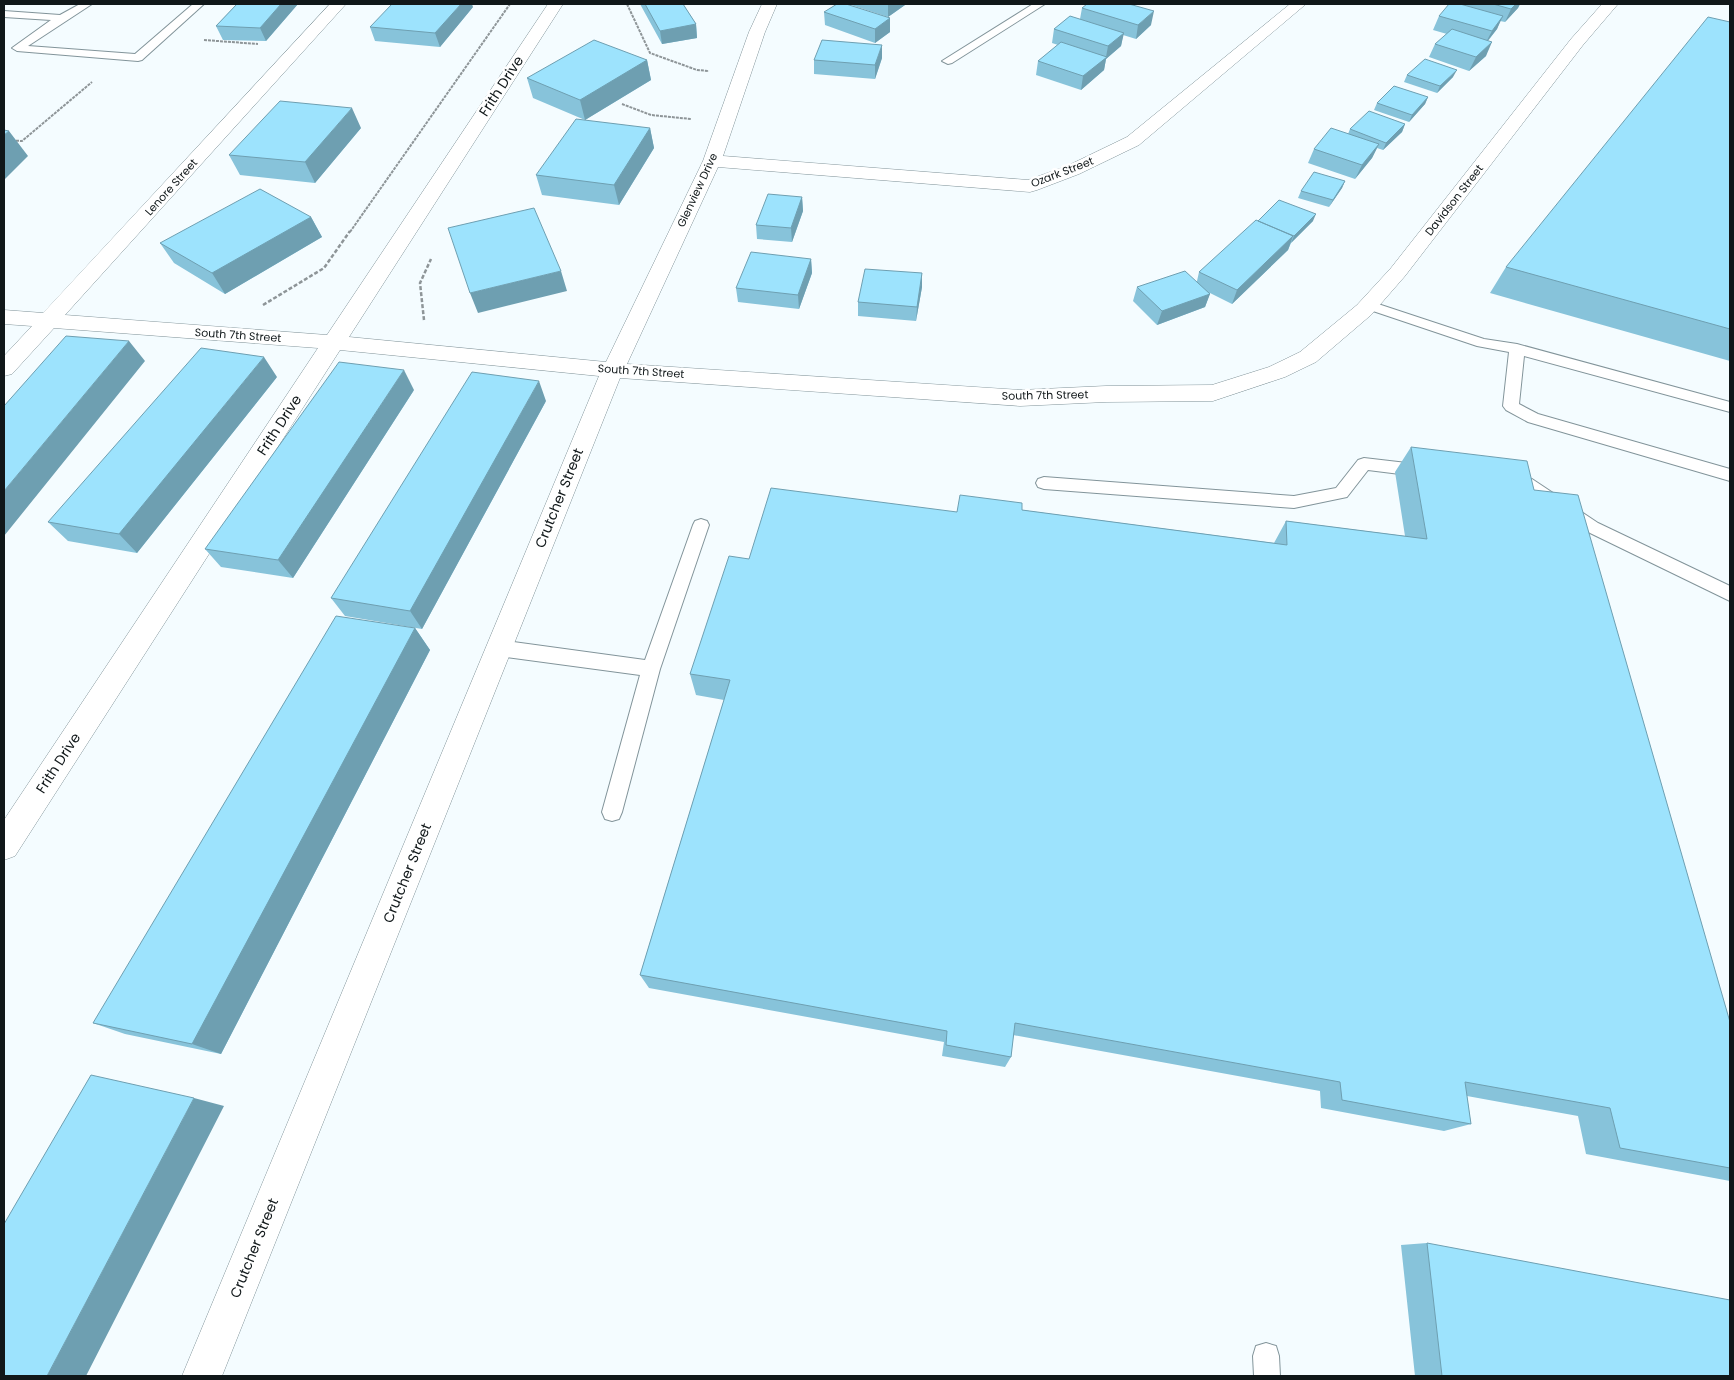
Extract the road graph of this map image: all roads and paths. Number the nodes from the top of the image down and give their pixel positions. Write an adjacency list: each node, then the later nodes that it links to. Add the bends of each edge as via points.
1 (87, 4): 12 (lane)
2 (199, 4): 12 (lane, via 138,58 13,51)
3 (338, 4): 23 (street, Lenore Street)
4 (510, 4): 21 (path, via 324,268)
5 (555, 4): 24 (street, Frith Drive)
6 (626, 4): 16 (path, via 650,53 697,70)
7 (768, 4): 19 (street, Glenview Drive)
8 (1040, 4): 15 (lane)
9 (1299, 4): 19 (street, Ozark Street, via 1133,141 1073,170 1030,186)
10 (1610, 4): 20 (street, Davidson Street)
11 (4, 14): 12 (lane)
12 (62, 18)
13 (204, 40): 14 (path)
14 (259, 44)
15 (948, 61)
16 (712, 71)
17 (622, 104): 18 (path, via 651,115)
18 (691, 119)
19 (712, 161): 27 (street, Glenview Drive)
20 (1369, 305): 25 (lane, via 1482,342); 28 (street, Davidson Street, via 1308,357)
21 (261, 306)
22 (4, 317): 23 (street, South 7th Street)
23 (48, 321): 24 (street, South 7th Street); 26 (street, Lenore Street)
24 (333, 342): 27 (street, South 7th Street); 39 (street, Frith Drive)
25 (1517, 349): 29 (lane); 31 (lane, via 1511,406 1533,418)
26 (4, 369)
27 (611, 370): 28 (street, South 7th Street, via 1020,398 1213,393); 36 (street, Crutcher Street)
28 (1277, 372)
29 (1730, 407)
30 (1440, 473): 33 (lane, via 1364,464 1341,493 1294,502)
31 (1730, 475)
32 (1498, 479): 35 (lane, via 1526,483 1592,527)
33 (1044, 483)
34 (701, 525): 37 (lane)
35 (1730, 594)
36 (499, 648): 37 (lane); 40 (street, Crutcher Street)
37 (651, 670): 38 (lane)
38 (612, 812)
39 (4, 846)
40 (202, 1376)

